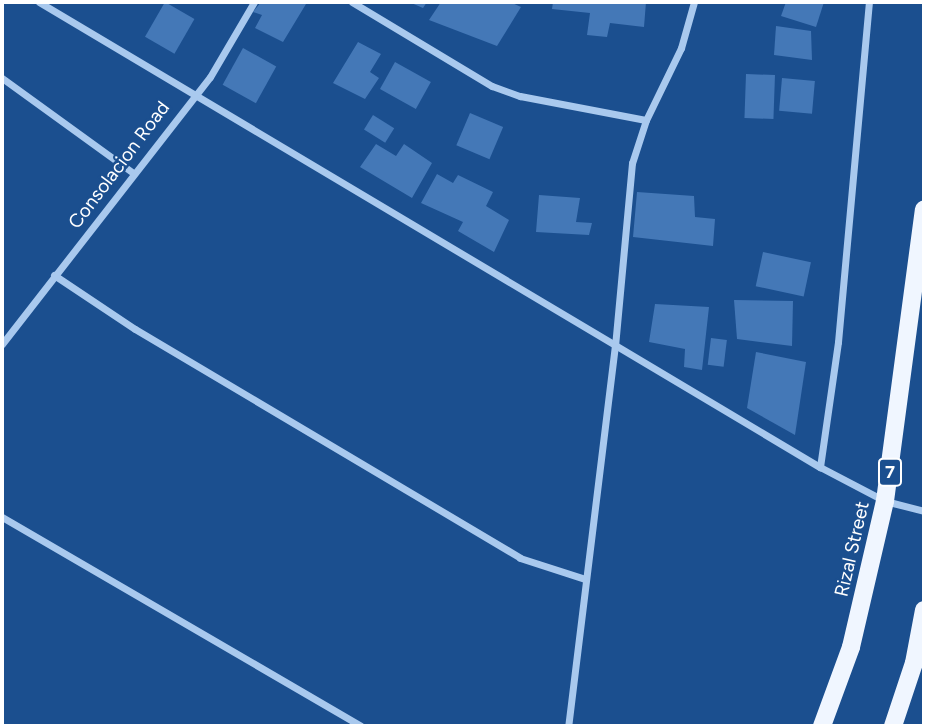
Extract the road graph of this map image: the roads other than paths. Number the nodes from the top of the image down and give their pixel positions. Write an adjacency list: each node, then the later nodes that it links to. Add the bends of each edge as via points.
1 (39, 2): 7 (street)
2 (254, 2): 7 (street, Consolacion Road, via 210,77)
3 (352, 2): 8 (street, via 492,86 520,96)
4 (694, 2): 8 (street, via 681,48)
5 (869, 2): 14 (street, via 838,342)
6 (2, 78): 9 (street)
7 (194, 93): 9 (street, Consolacion Road); 13 (street)
8 (646, 120): 13 (street, via 626,197)
9 (132, 173): 11 (street, Consolacion Road)
10 (924, 210): 15 (main road, Rizal Street / 7)
11 (54, 275): 12 (street, Consolacion Road); 18 (street, via 135,329 520,558)
12 (2, 344)
13 (615, 345): 14 (street); 18 (street)
14 (820, 467): 15 (street)
15 (885, 501): 16 (street); 22 (main road, Rizal Street / 7, via 851,647)
16 (924, 512)
17 (2, 517): 20 (street)
18 (585, 579): 21 (street)
19 (924, 610): 23 (main road, via 914,663)
20 (360, 726)
21 (568, 726)
22 (822, 726)
23 (893, 726)

